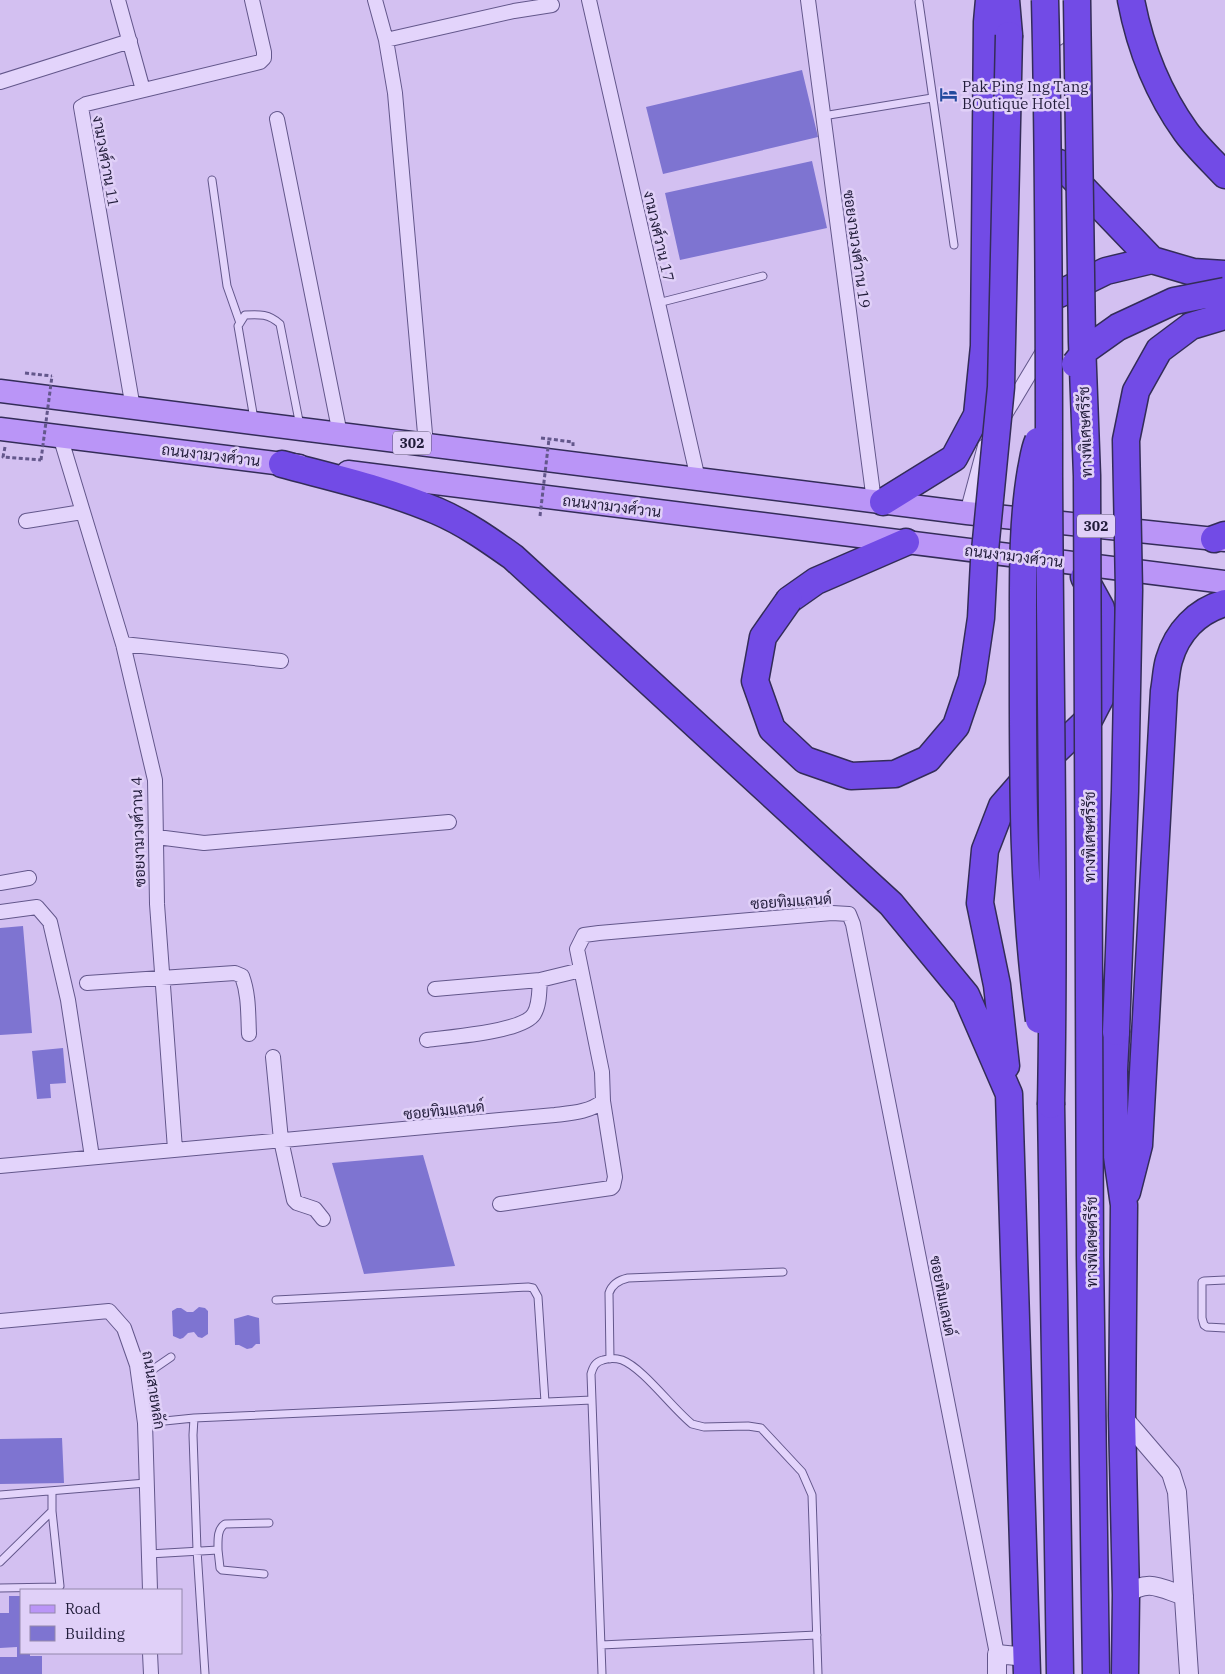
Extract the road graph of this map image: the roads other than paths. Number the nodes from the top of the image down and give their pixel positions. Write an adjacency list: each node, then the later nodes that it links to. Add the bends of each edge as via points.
1 (118, 0): 16 (street)
2 (252, 0): 18 (street, งามวงศ์วาน 11, via 264,52 260,62)
3 (375, 0): 15 (street)
4 (589, 0): 31 (street, งามวงศ์วาน 17)
5 (808, 0): 20 (street, ซอยงามวงศ์วาน 19)
6 (989, 0): 44 (highway, via 984,346 977,415 954,458)
7 (1006, 0): 49 (highway, bridge, via 1009,35 1001,387 981,618 972,679 956,726 928,759 894,774 851,776 805,760 772,729 755,681 763,637 789,600 816,581)
8 (1046, 0): 70 (highway, bridge, via 1053,841)
9 (1058, 0): 22 (street)
10 (1077, 0): 117 (highway, ทางพิเศษศรีรัช, bridge, via 1087,476 1090,1246)
11 (1131, 0): 23 (highway, via 1156,82 1186,132)
12 (919, 2): 19 (lane)
13 (552, 5): 14 (street)
14 (513, 6): 15 (street)
15 (386, 40): 41 (street, via 395,93)
16 (130, 41): 17 (street); 18 (street)
17 (0, 82)
18 (143, 90): 35 (street, งามวงศ์วาน 11, via 86,104 80,112)
19 (932, 98): 20 (lane); 25 (lane)
20 (823, 116): 44 (street, ซอยงามวงศ์วาน 19)
21 (277, 119): 39 (street)
22 (1059, 162): 26 (highway); 30 (street)
23 (1225, 175)
24 (212, 180): 33 (lane, via 227,286)
25 (954, 244)
26 (1152, 260): 27 (highway, via 1193,272); 30 (highway, via 1106,271)
27 (1225, 274)
28 (763, 276): 31 (lane)
29 (1225, 291): 70 (highway, bridge, via 1174,301 1118,326 1087,349 1062,378 1036,445 1027,495 1023,582 1025,842 1036,1003)
30 (1059, 294): 46 (street, via 1042,352 985,448)
31 (658, 303): 43 (street, งามวงศ์วาน 17)
32 (1225, 316): 77 (highway, bridge, via 1191,326 1159,350 1136,391 1126,440 1129,590 1114,1070 1115,1142)
33 (240, 323): 36 (lane); 38 (lane, via 246,315 263,314 280,324)
34 (0, 391): 35 (main road, 302)
35 (133, 408): 36 (main road, 302)
36 (255, 423): 38 (main road, 302)
37 (0, 429): 40 (main road, ถนนงามวงศ์วาน)
38 (300, 429): 39 (main road, 302)
39 (340, 434): 41 (main road, 302)
40 (60, 436): 42 (main road, ถนนงามวงศ์วาน); 45 (street, ซอยงามวงศ์วาน 4)
41 (426, 445): 43 (main road, 302)
42 (282, 464): 49 (main road, ถนนงามวงศ์วาน); 68 (highway, via 397,496 438,511 477,531 513,556 891,904 966,995)
43 (698, 479): 44 (main road, 302)
44 (879, 502): 46 (main road, 302)
45 (82, 512): 47 (street); 53 (street, ซอยงามวงศ์วาน 4)
46 (967, 513): 48 (main road, 302)
47 (26, 521)
48 (1221, 538)
49 (906, 542): 50 (main road, ถนนงามวงศ์วาน)
50 (1076, 563): 51 (main road, ถนนงามวงศ์วาน); 68 (highway, via 1101,608 1103,693 1090,718 1002,806 985,850 980,903 997,985)
51 (1225, 582)
52 (1225, 603): 77 (highway, via 1197,616 1180,634 1169,660 1163,711 1139,1146)
53 (123, 644): 54 (street); 56 (street, ซอยงามวงศ์วาน 4, via 155,780)
54 (281, 660)
55 (450, 822): 56 (street, via 204,842)
56 (157, 838): 61 (street, ซอยงามวงศ์วาน 4, via 156,904)
57 (29, 878): 58 (street)
58 (0, 883)
59 (0, 912): 73 (street, via 37,907 50,922 68,1000)
60 (581, 970): 62 (street); 69 (street, ซอยทิมแลนด์, via 602,1072); 109 (street, ซอยทิมแลนด์, via 578,949 584,935 849,914)
61 (163, 979): 63 (street); 65 (street, via 229,973 242,976 248,1004); 72 (street, ซอยงามวงศ์วาน 4)
62 (540, 980): 64 (street); 66 (street, via 537,1006 527,1021 509,1028)
63 (86, 983)
64 (436, 989)
65 (248, 1034)
66 (427, 1040)
67 (273, 1057): 71 (street)
68 (1009, 1094): 110 (highway)
69 (603, 1101): 71 (street, ซอยทิมแลนด์, via 577,1112); 76 (street, via 615,1176 611,1188)
70 (1051, 1105): 116 (highway)
71 (281, 1140): 72 (street, ซอยทิมแลนด์); 78 (street, via 294,1200 315,1209)
72 (175, 1149): 73 (street, ซอยทิมแลนด์)
73 (92, 1157): 75 (street, ซอยทิมแลนด์)
74 (0, 1161): 75 (street)
75 (0, 1166)
76 (500, 1204)
77 (1124, 1205): 89 (highway)
78 (324, 1220)
79 (782, 1272): 85 (lane, via 620,1280 609,1293)
80 (1225, 1280): 83 (lane, via 1202,1282 1204,1325)
81 (276, 1300): 88 (lane, via 533,1288 538,1297)
82 (0, 1321): 86 (street, ถนนสายหลัก, via 109,1311 124,1328)
83 (1225, 1328)
84 (171, 1357): 86 (lane)
85 (610, 1358): 87 (lane, via 593,1367); 106 (lane, via 622,1360 634,1368 692,1424 704,1428 761,1428 802,1472 812,1495)
86 (139, 1380): 91 (street, ถนนสายหลัก)
87 (592, 1400): 88 (lane); 107 (lane)
88 (545, 1402): 90 (lane)
89 (1122, 1416): 104 (highway); 105 (street, via 1171,1473 1177,1492)
90 (194, 1418): 91 (lane); 97 (lane)
91 (145, 1423): 92 (street, ถนนสายหลัก)
92 (146, 1483): 93 (lane); 99 (street, ถนนสายหลัก)
93 (52, 1491): 94 (lane); 95 (lane)
94 (0, 1495)
95 (52, 1511): 100 (lane); 102 (lane, via 60,1586)
96 (269, 1523): 98 (lane, via 226,1524 219,1531)
97 (198, 1550): 98 (lane); 99 (lane); 112 (lane)
98 (218, 1550): 101 (lane, via 222,1570)
99 (149, 1554): 103 (street, ถนนสายหลัก)
100 (0, 1562)
101 (264, 1574)
102 (0, 1588)
103 (150, 1589)
104 (1126, 1595): 105 (street, via 1134,1588 1152,1585); 118 (highway)
105 (1184, 1596): 119 (street)
106 (817, 1636): 107 (lane); 114 (lane)
107 (601, 1644): 113 (lane)
108 (150, 1654): 111 (street)
109 (997, 1654): 110 (street); 115 (street)
110 (1027, 1666)
111 (151, 1674)
112 (205, 1674)
113 (602, 1674)
114 (818, 1674)
115 (997, 1674)
116 (1060, 1674)
117 (1096, 1674)
118 (1125, 1674)
119 (1189, 1674)

